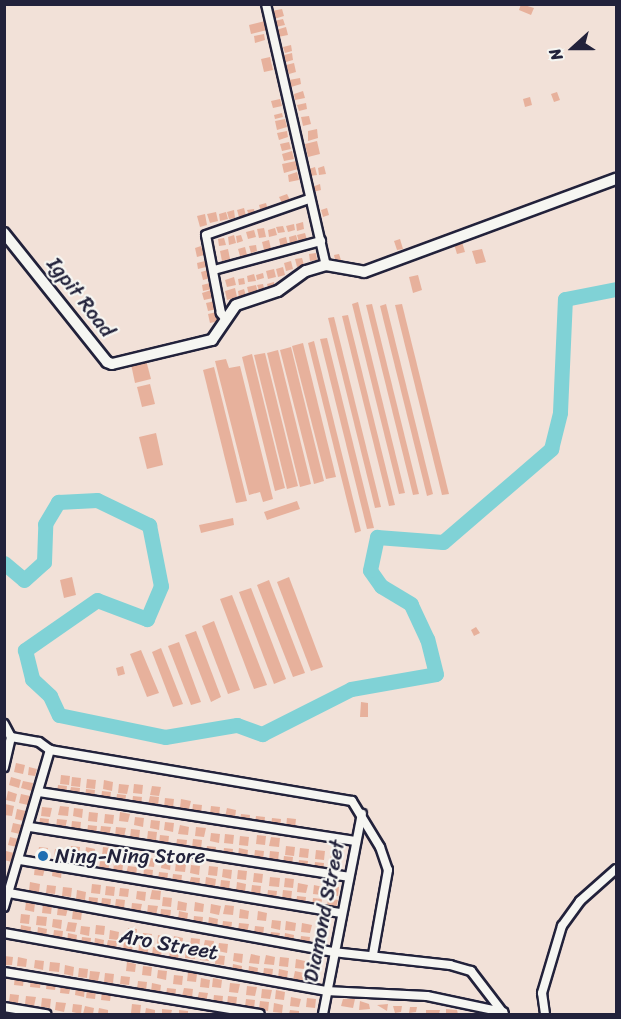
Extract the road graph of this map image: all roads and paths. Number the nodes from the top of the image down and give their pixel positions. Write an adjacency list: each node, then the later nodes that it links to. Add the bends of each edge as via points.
1 (266, 4): 3 (street)
2 (615, 182): 6 (street, via 364,272)
3 (309, 200): 5 (street); 7 (street, via 209,233 206,239)
4 (4, 233): 8 (street, Igpit Road, via 107,362 207,342 219,335)
5 (321, 242): 6 (street); 7 (street)
6 (326, 265): 8 (street, via 297,276 278,291 236,304)
7 (214, 270): 8 (street, via 221,313)
8 (226, 320)
9 (4, 724): 10 (street)
10 (11, 740): 11 (street, via 39,742); 12 (street)
11 (50, 750): 13 (street); 14 (street, via 332,795 352,801)
12 (4, 767)
13 (39, 792): 15 (street); 16 (street)
14 (362, 814): 16 (street, Diamond Street); 25 (street, via 388,870)
15 (30, 827): 17 (street); 19 (street)
16 (355, 841): 19 (street, Diamond Street)
17 (20, 860): 20 (street); 22 (street)
18 (616, 869): 33 (street, via 580,901 562,926 542,993)
19 (348, 877): 22 (street, Diamond Street)
20 (9, 893): 21 (street); 24 (street)
21 (4, 907)
22 (340, 913): 24 (street, Diamond Street)
23 (4, 933): 27 (street, Aro Street)
24 (333, 952): 25 (street); 27 (street, Diamond Street)
25 (373, 954): 29 (street, via 471,972)
26 (4, 972): 31 (street)
27 (326, 991): 29 (street, Aro Street, via 427,996); 32 (street, Diamond Street)
28 (4, 1007): 30 (street)
29 (504, 1013)
30 (46, 1014)
31 (260, 1014)
32 (322, 1014)
33 (545, 1014)

